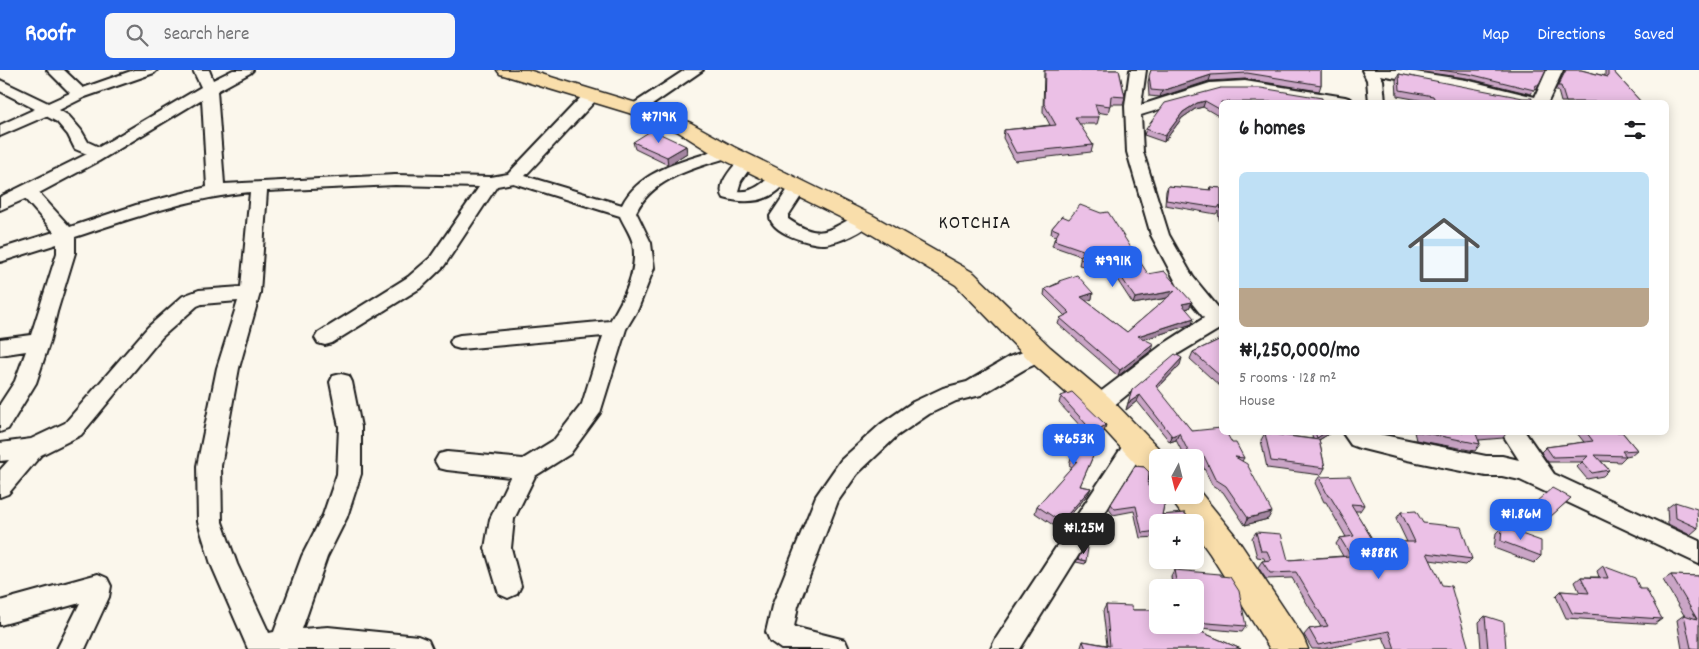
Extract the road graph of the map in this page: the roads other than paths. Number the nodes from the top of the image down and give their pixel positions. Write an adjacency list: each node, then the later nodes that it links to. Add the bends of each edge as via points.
1 (55, 70): 13 (street)
2 (149, 70): 13 (street)
3 (201, 70): 12 (street)
4 (245, 70): 12 (street)
5 (507, 70): 14 (main road)
6 (695, 70): 20 (street)
7 (1138, 70): 21 (street)
8 (1370, 70): 16 (street, via 1375,80)
9 (1375, 70): 17 (street, via 1466,85)
10 (1550, 71): 18 (street)
11 (0, 85): 19 (street)
12 (210, 87): 23 (street); 29 (street)
13 (80, 94): 19 (street)
14 (591, 96): 20 (main road); 25 (street)
15 (1332, 100): 21 (street, via 1245,86 1210,88)
16 (1377, 100)
17 (1530, 100)
18 (1540, 100)
19 (47, 109): 22 (street); 23 (street, via 63,119 81,145)
20 (636, 109): 24 (main road, via 684,126)
21 (1133, 113): 37 (street, via 1135,152 1160,235 1185,281)
22 (0, 131)
23 (100, 153): 30 (street)
24 (736, 157): 27 (main road); 27 (street, via 730,194 748,199); 32 (street, via 653,180 630,201)
25 (514, 178): 26 (street); 32 (street)
26 (491, 182): 28 (street, via 395,180); 39 (street, via 437,262 415,282)
27 (790, 182): 33 (main road); 33 (street, via 779,221 783,225 822,239)
28 (259, 186): 29 (street); 36 (street)
29 (216, 190): 34 (street, via 142,209)
30 (28, 193): 31 (street); 34 (street)
31 (0, 204)
32 (627, 212): 38 (street, via 642,243 644,268 628,309)
33 (864, 220): 43 (main road, via 965,279)
34 (66, 234): 35 (street); 40 (street, via 66,253)
35 (0, 256)
36 (250, 293): 50 (street, via 199,296 190,301 155,332 73,429); 61 (street, via 228,368 208,466 210,522 224,564)
37 (1219, 320): 45 (street, via 1169,350)
38 (616, 328): 41 (street); 54 (street, via 592,407 562,447)
39 (326, 338)
40 (40, 341): 42 (street); 46 (street, via 25,383)
41 (460, 342)
42 (0, 346)
43 (1040, 354): 45 (main road); 64 (street, via 1017,363 973,389 951,394 921,408 889,430 849,467 828,496 785,606 780,632 786,638)
44 (341, 382): 61 (street, via 350,427 348,474 335,517)
45 (1099, 405): 49 (main road)
46 (0, 423)
47 (1356, 435): 55 (street, via 1359,439 1408,451 1525,471)
48 (1514, 435): 55 (street)
49 (1136, 444): 52 (main road); 65 (street)
50 (33, 448): 51 (street); 56 (street)
51 (0, 452)
52 (1149, 457)
53 (447, 461): 54 (street)
54 (526, 469): 59 (street, via 502,519 498,548)
55 (1548, 483): 58 (street)
56 (0, 487)
57 (1191, 504): 66 (main road, via 1222,544)
58 (1699, 553)
59 (508, 586)
60 (0, 613): 62 (street, via 98,586)
61 (269, 646): 63 (street, via 328,640)
62 (71, 649)
63 (418, 649)
64 (835, 649)
65 (1005, 649)
66 (1290, 649)

